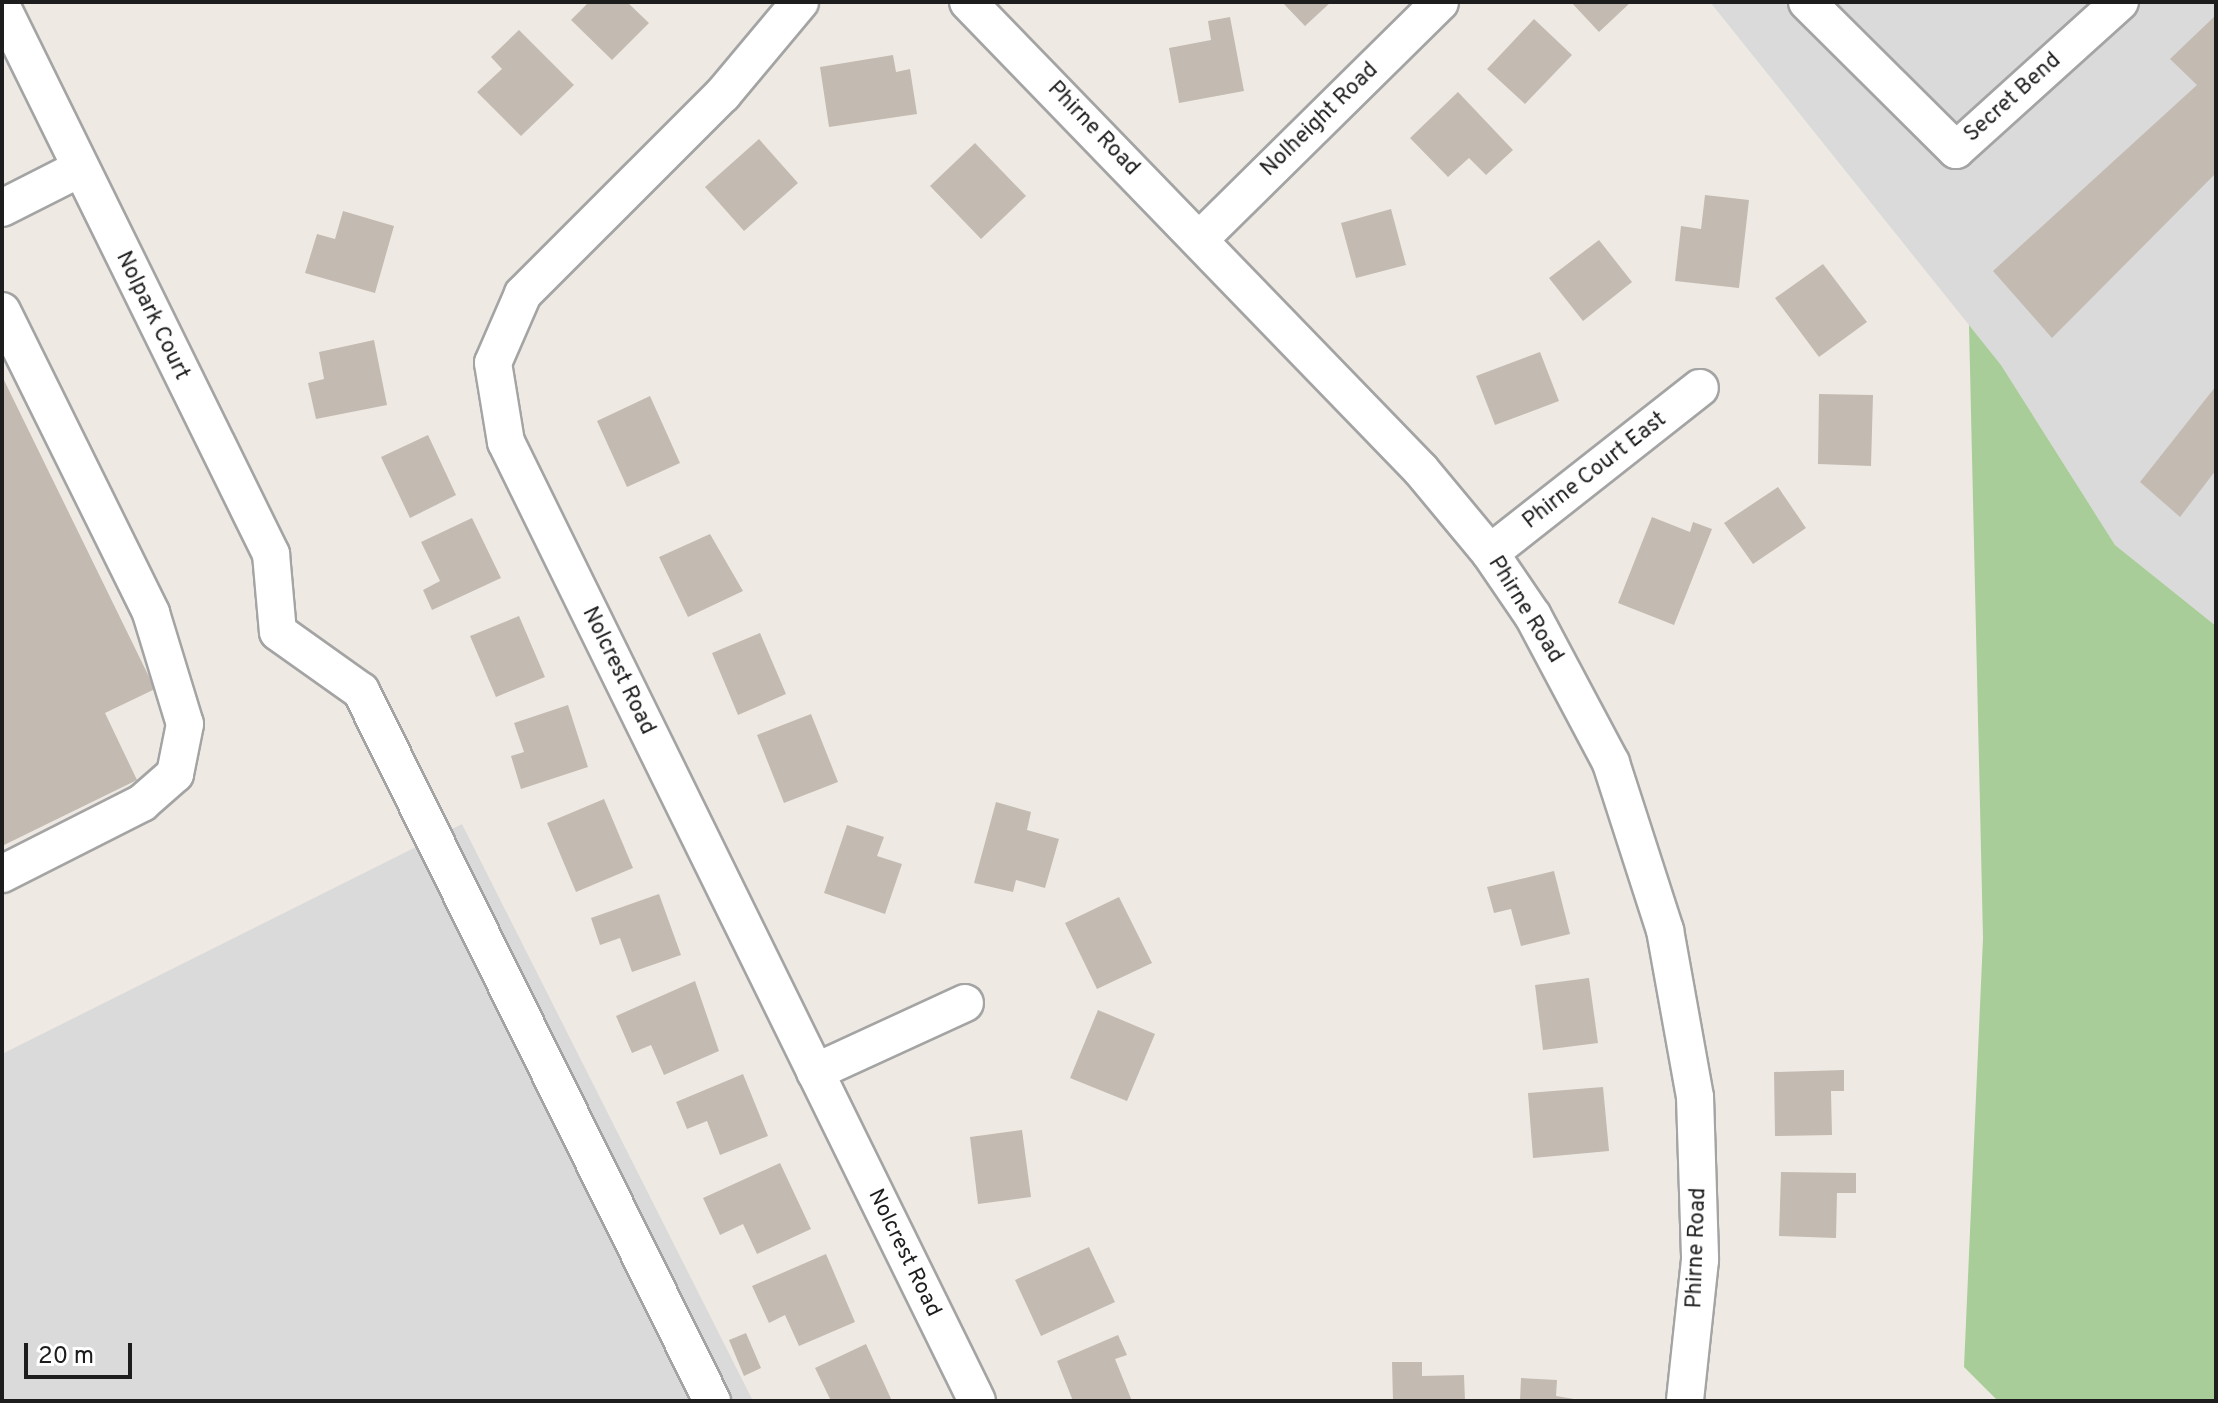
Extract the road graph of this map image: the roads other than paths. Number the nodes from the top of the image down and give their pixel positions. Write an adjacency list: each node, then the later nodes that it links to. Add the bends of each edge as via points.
1 (800, 2): 15 (street, Nolcrest Road, via 723,94 523,294 493,363 506,442)
2 (968, 2): 9 (street, Phirne Road)
3 (1440, 2): 9 (street, Nolheight Road)
4 (1807, 2): 5 (street, Secret Bend, via 1956,150)
5 (2120, 2)
6 (2, 7): 7 (street, Nolpark Court)
7 (79, 169): 8 (street); 16 (street, Nolpark Court, via 271,554 278,632 361,691)
8 (2, 208)
9 (1200, 239): 12 (street, Phirne Road, via 1421,470)
10 (2, 311): 13 (street, via 149,608 185,724 175,774 142,803)
11 (1700, 388): 12 (street, Phirne Court East)
12 (1490, 553): 18 (street, Phirne Road, via 1533,616 1611,763 1665,930 1695,1097 1700,1178 1700,1260)
13 (2, 874)
14 (965, 1003): 15 (street)
15 (815, 1072): 17 (street, Nolcrest Road)
16 (712, 1401)
17 (977, 1401)
18 (1685, 1401)

